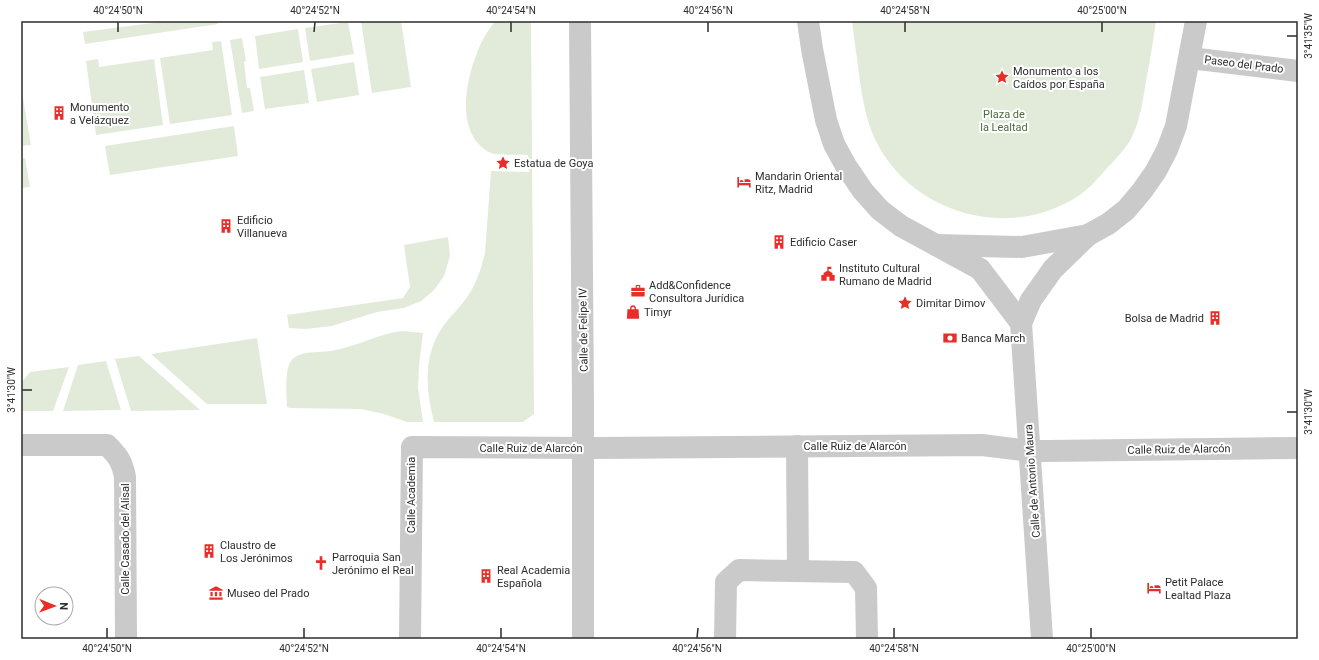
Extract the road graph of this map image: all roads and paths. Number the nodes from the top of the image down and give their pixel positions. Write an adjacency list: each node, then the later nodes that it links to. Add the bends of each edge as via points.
1 (580, 21): 12 (street, Calle de Felipe IV)
2 (808, 21): 7 (street, via 826,120 834,144 846,166 880,210 901,226)
3 (1196, 21): 4 (street)
4 (1190, 58): 5 (street, Paseo del Prado); 6 (street, via 1176,126 1156,171 1126,210)
5 (1298, 71)
6 (1088, 235): 7 (street, via 1022,247); 8 (street, Calle de Antonio Maura, via 1052,269 1031,300)
7 (936, 245): 8 (street, via 980,269)
8 (1021, 323): 14 (street, Calle de Antonio Maura)
9 (21, 445): 16 (street, Calle Casado del Alisal, via 107,445 123,465)
10 (797, 446): 12 (street, Calle Ruiz de Alarcón); 14 (street, Calle Ruiz de Alarcón, via 982,445); 15 (street)
11 (412, 447): 12 (street, Calle Ruiz de Alarcón); 17 (street, Calle Academia)
12 (583, 448): 18 (street, Calle de Felipe IV)
13 (1298, 448): 14 (street, Calle Ruiz de Alarcón)
14 (1030, 451): 21 (street, Calle de Antonio Maura)
15 (798, 571): 19 (street, via 739,570 730,578 726,582); 20 (street, via 854,572 866,588)
16 (126, 639)
17 (410, 639)
18 (583, 639)
19 (725, 639)
20 (866, 639)
21 (1042, 639)

